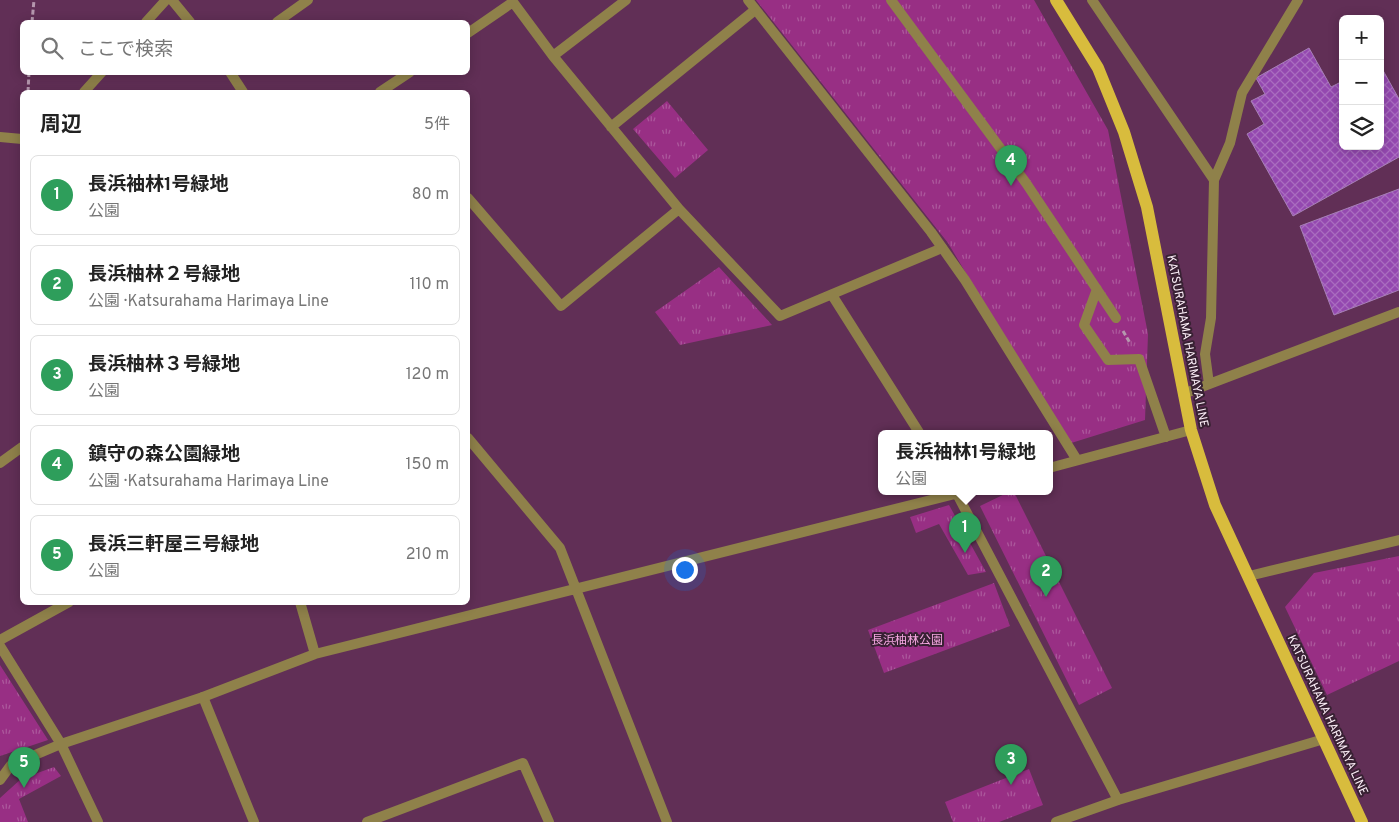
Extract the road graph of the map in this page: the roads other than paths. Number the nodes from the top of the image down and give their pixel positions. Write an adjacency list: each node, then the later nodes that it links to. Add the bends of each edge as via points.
1 (166, 0): 11 (street)
2 (172, 0): 12 (street)
3 (308, 0): 13 (street)
4 (626, 0): 15 (street)
5 (748, 0): 10 (street)
6 (891, 0): 29 (street, via 1026,183)
7 (1056, 0): 34 (main road, KATSURAHAMA HARIMAYA LINE, via 1098,68 1124,132 1147,206)
8 (1092, 0): 25 (street)
9 (1298, 0): 25 (street, via 1242,93 1230,143)
10 (755, 10): 22 (street); 28 (street)
11 (148, 20)
12 (188, 20)
13 (279, 20)
14 (470, 32): 15 (street, via 513,2)
15 (553, 56): 22 (street)
16 (99, 75): 19 (street)
17 (232, 75): 20 (street)
18 (406, 75): 21 (street)
19 (86, 90)
20 (242, 90)
21 (383, 90)
22 (611, 127): 27 (street)
23 (0, 137): 24 (street)
24 (20, 139)
25 (1214, 180): 33 (street, via 1211,318 1205,354)
26 (470, 200): 27 (street, via 561,306)
27 (679, 210): 30 (street, via 780,316)
28 (942, 248): 30 (street); 40 (street)
29 (1097, 289): 32 (street); 37 (street, via 1084,325 1108,360 1139,359)
30 (832, 294): 35 (street)
31 (1399, 312): 33 (street)
32 (1116, 318)
33 (1210, 384): 34 (street)
34 (1183, 394): 36 (main road, KATSURAHAMA HARIMAYA LINE)
35 (917, 430)
36 (1191, 430): 37 (street); 46 (main road, KATSURAHAMA HARIMAYA LINE, via 1215,505)
37 (1166, 437): 40 (street)
38 (470, 440): 47 (street, via 560,548)
39 (20, 448): 41 (street)
40 (1077, 460): 42 (street)
41 (0, 463)
42 (1053, 467)
43 (947, 495): 47 (street)
44 (961, 495): 57 (street)
45 (1399, 540): 46 (street)
46 (1249, 576): 54 (main road, KATSURAHAMA HARIMAYA LINE)
47 (576, 588): 52 (street); 62 (street)
48 (64, 605): 50 (street)
49 (301, 605): 52 (street)
50 (0, 640)
51 (0, 646): 55 (street)
52 (315, 654): 53 (street)
53 (203, 697): 55 (street); 59 (street)
54 (1324, 739): 57 (street); 64 (main road, KATSURAHAMA HARIMAYA LINE)
55 (61, 744): 56 (street, via 11,764); 58 (street)
56 (0, 780)
57 (1118, 800): 63 (street)
58 (98, 822)
59 (254, 822)
60 (367, 822): 61 (street, via 523,763)
61 (549, 822)
62 (665, 822)
63 (1056, 822)
64 (1362, 822)

